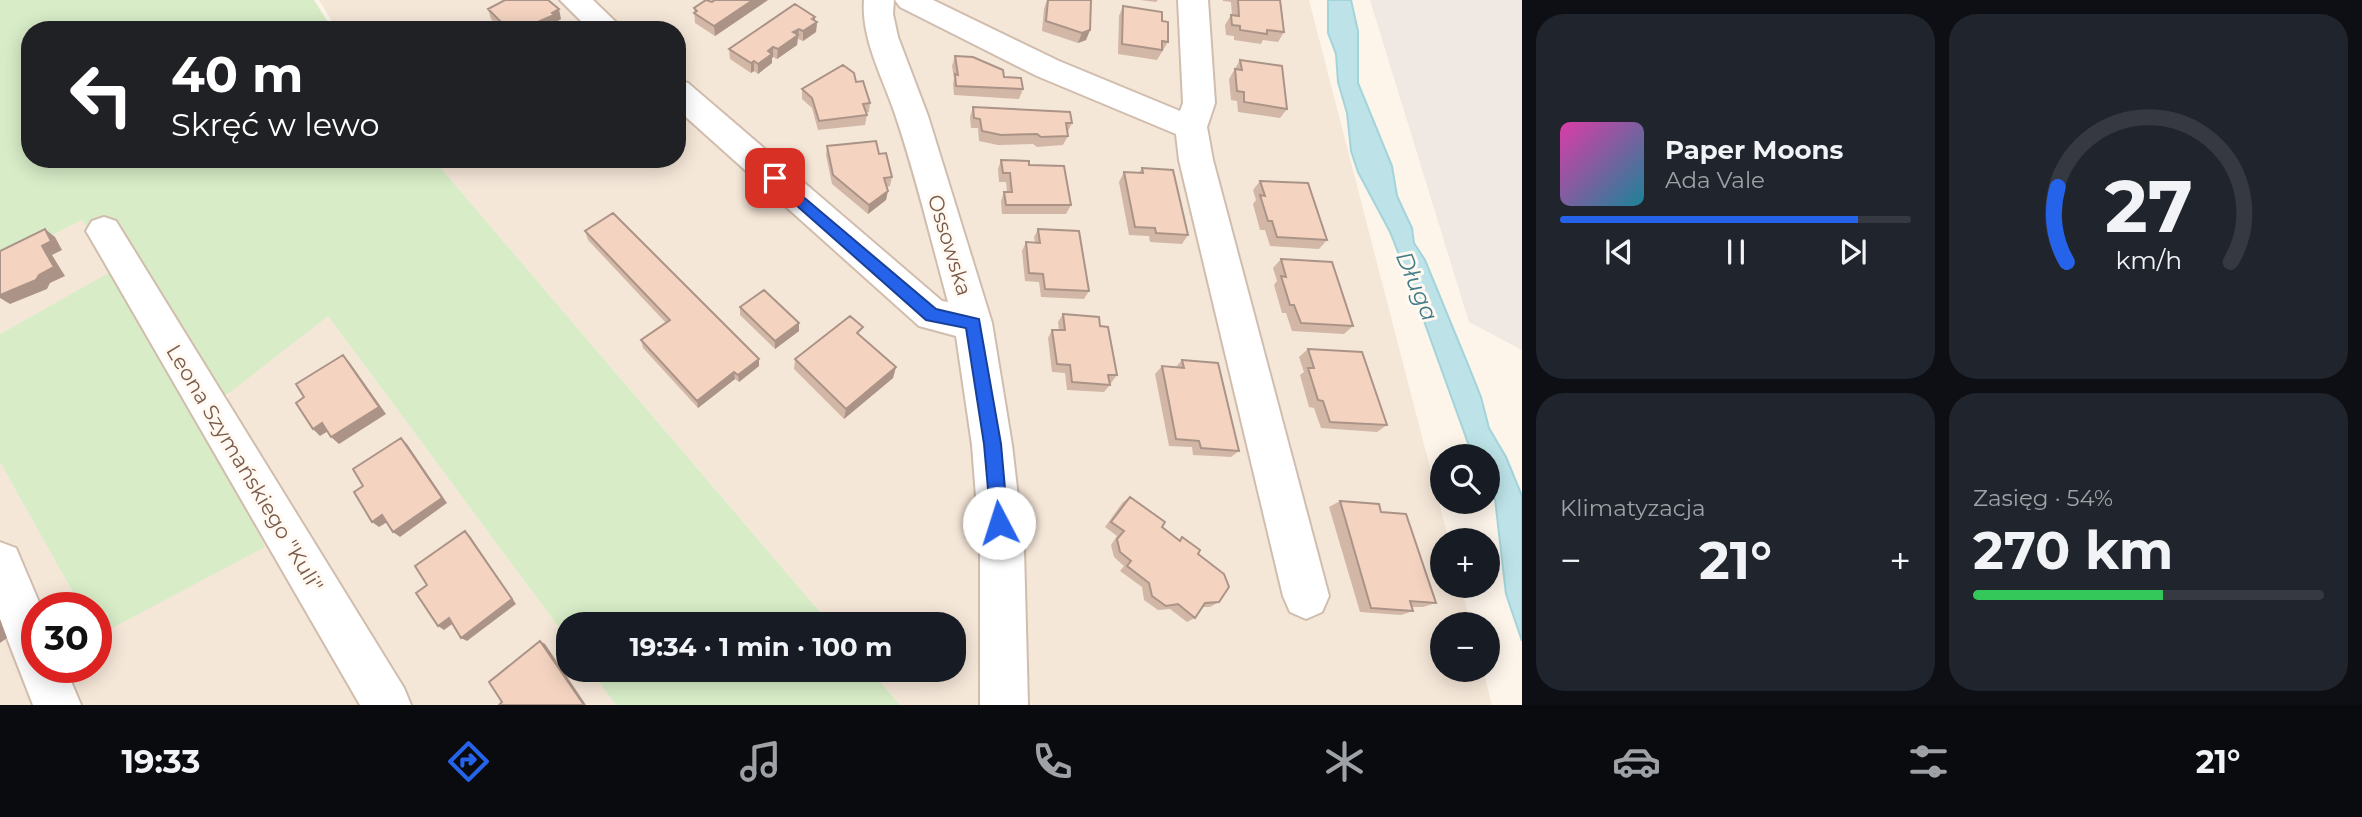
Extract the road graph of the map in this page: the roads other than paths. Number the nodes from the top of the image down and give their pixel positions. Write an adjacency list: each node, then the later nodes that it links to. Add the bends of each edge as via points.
1 (575, 0): 5 (street)
2 (879, 0): 9 (street, Ossowska, via 883,37 912,116)
3 (910, 0): 7 (street, via 1016,53)
4 (1193, 0): 7 (street, via 1199,103)
5 (599, 21)
6 (686, 99): 9 (street, via 932,315)
7 (1191, 127): 11 (street)
8 (104, 231): 15 (street, Leona Szymańskiego "Kuli")
9 (973, 323): 16 (street, Ossowska, via 1002,549)
10 (0, 564): 12 (street)
11 (1306, 596)
12 (21, 615)
13 (48, 683): 14 (street)
14 (57, 705)
15 (387, 705)
16 (1004, 705)

